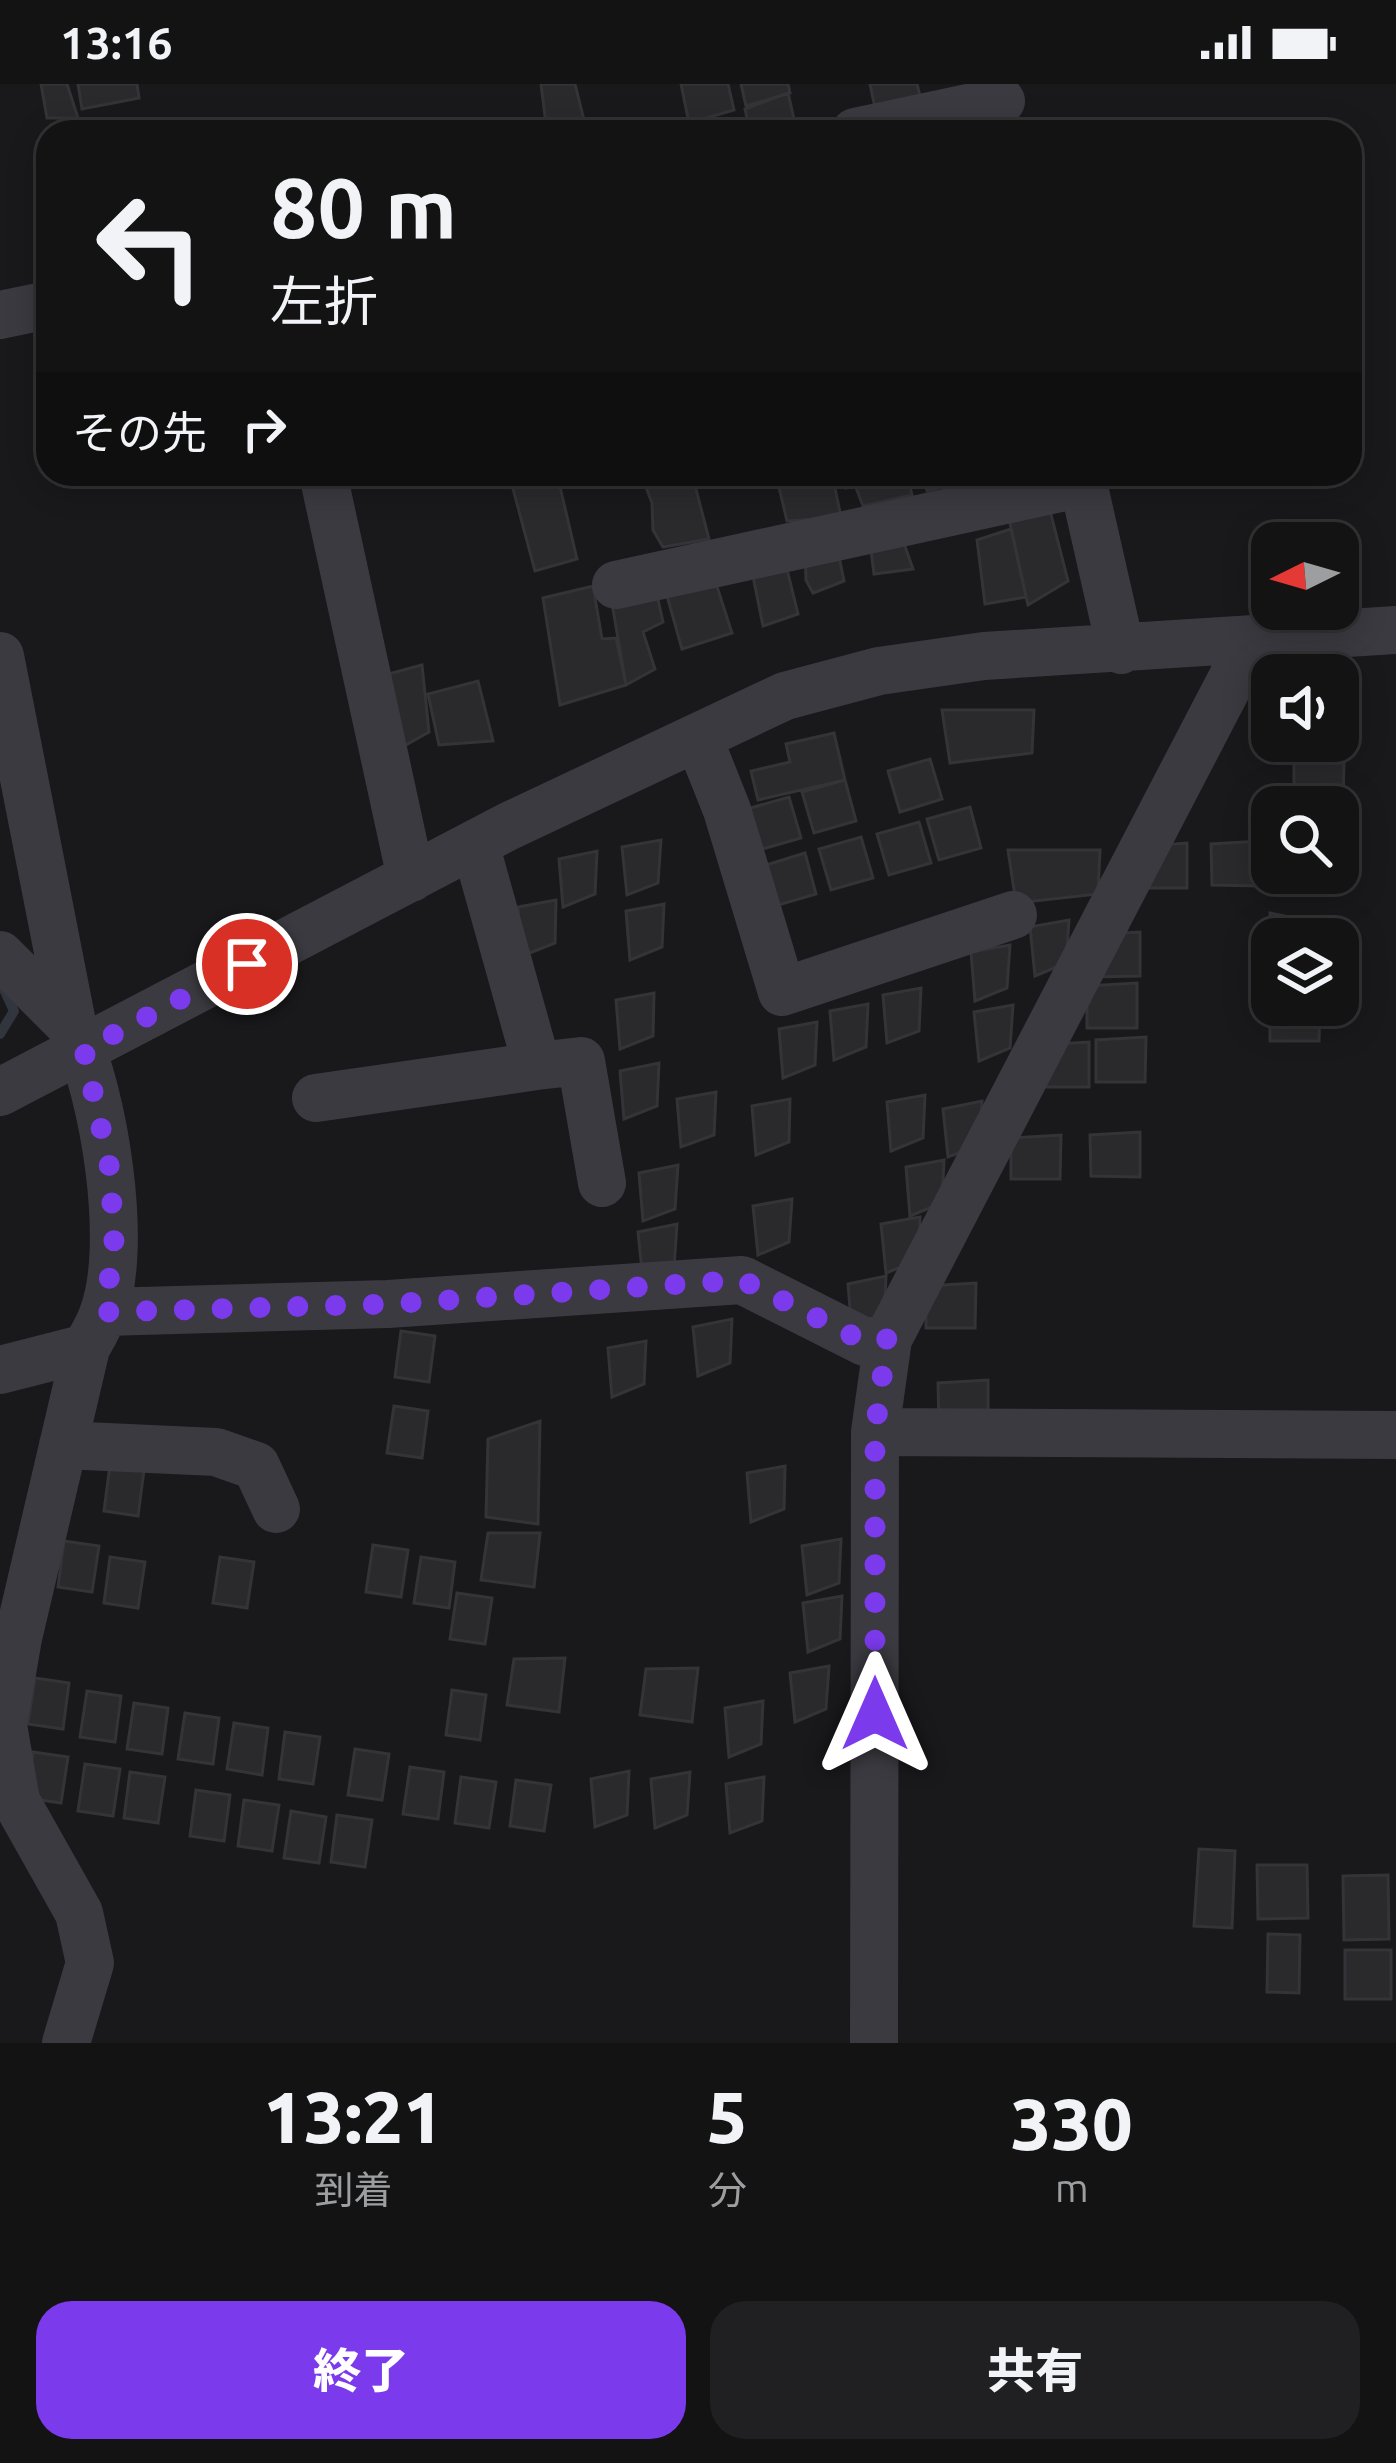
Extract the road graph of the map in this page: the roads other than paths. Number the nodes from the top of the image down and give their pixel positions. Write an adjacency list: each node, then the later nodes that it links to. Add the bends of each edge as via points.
1 (1002, 106): 2 (street)
2 (923, 120)
3 (36, 307): 4 (street)
4 (0, 315)
5 (326, 486): 15 (street)
6 (1047, 486): 8 (street)
7 (1084, 486): 11 (street)
8 (616, 585)
9 (1396, 630): 10 (street)
10 (1252, 640): 11 (street); 24 (street)
11 (1120, 650): 13 (street, via 879,671 785,696)
12 (0, 656): 18 (street)
13 (698, 737): 14 (street); 16 (street, via 782,992)
14 (476, 844): 15 (street); 19 (street)
15 (410, 878): 18 (street)
16 (1013, 915)
17 (0, 955): 18 (street)
18 (79, 1039): 20 (street); 23 (street, via 110,1169 114,1242)
19 (537, 1066): 21 (street); 22 (street, via 581,1061)
20 (0, 1092)
21 (316, 1098)
22 (602, 1183)
23 (95, 1330): 24 (street, via 742,1280 865,1342); 25 (street); 28 (street)
24 (887, 1339): 26 (street)
25 (0, 1370)
26 (875, 1432): 27 (street); 31 (street)
27 (1396, 1436)
28 (63, 1445): 29 (street, via 216,1452 256,1466); 30 (street, via 3,1725 16,1801 79,1913 89,1963)
29 (276, 1509)
30 (66, 2043)
31 (874, 2043)

